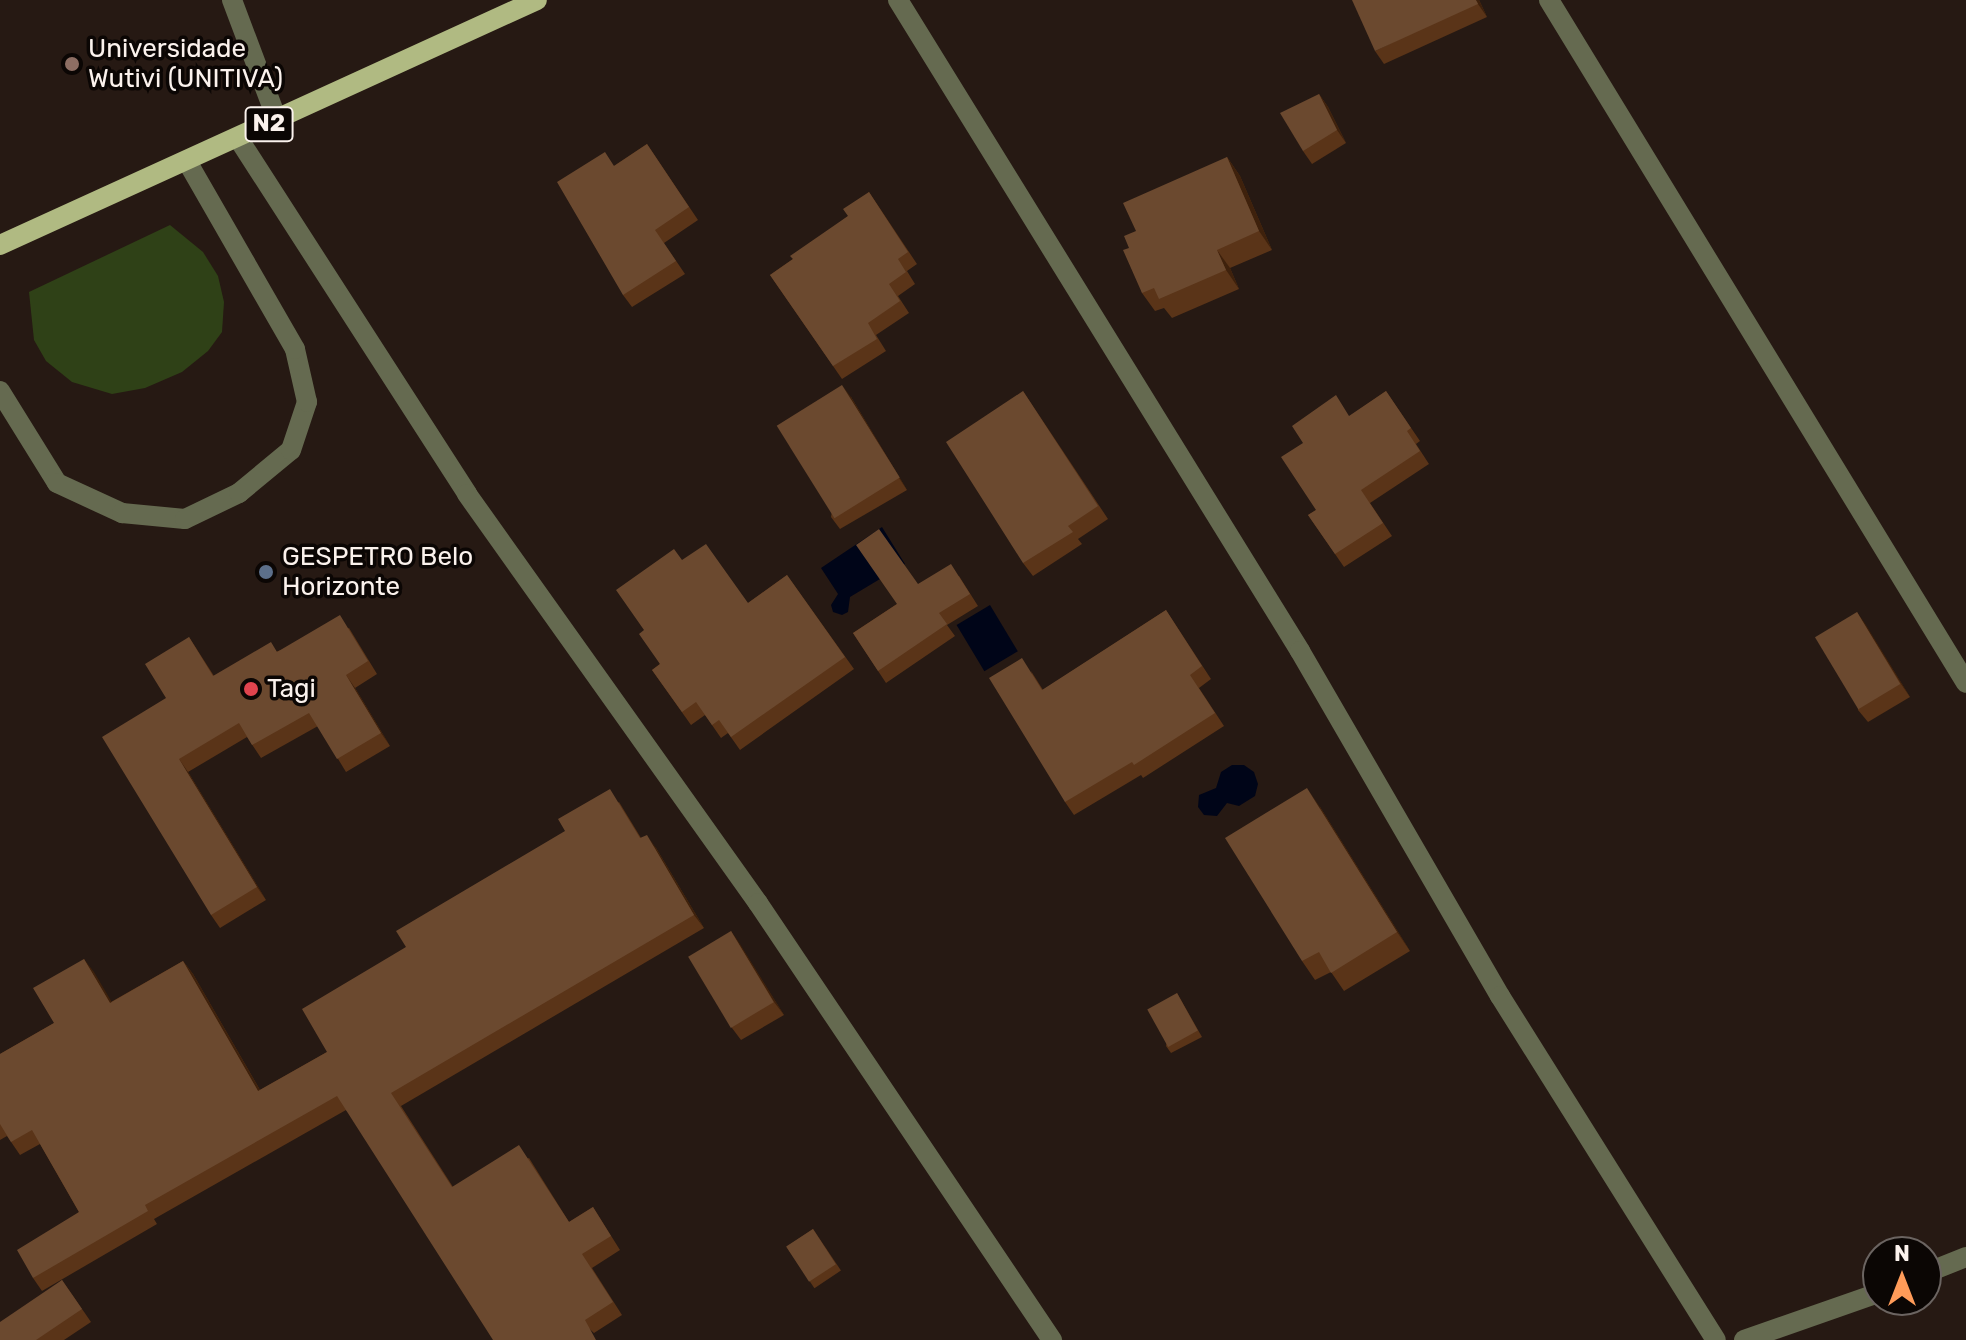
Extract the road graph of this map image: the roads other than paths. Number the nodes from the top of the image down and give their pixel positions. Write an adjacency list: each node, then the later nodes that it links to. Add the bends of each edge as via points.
1 (232, 0): 5 (street)
2 (537, 0): 5 (main road, N2)
3 (898, 0): 15 (street, via 1292,638 1500,996)
4 (1549, 0): 10 (street)
5 (277, 120): 6 (main road, N2)
6 (238, 138): 7 (main road, N2); 14 (street, via 467,494 758,903)
7 (187, 161): 8 (main road, N2); 9 (street, via 295,349 307,402 291,450 239,493 185,519 122,513 57,483)
8 (0, 245)
9 (0, 391)
10 (1966, 683)
11 (1966, 1257): 12 (street)
12 (1942, 1267)
13 (1862, 1299): 16 (street)
14 (1052, 1340)
15 (1716, 1340)
16 (1744, 1340)

